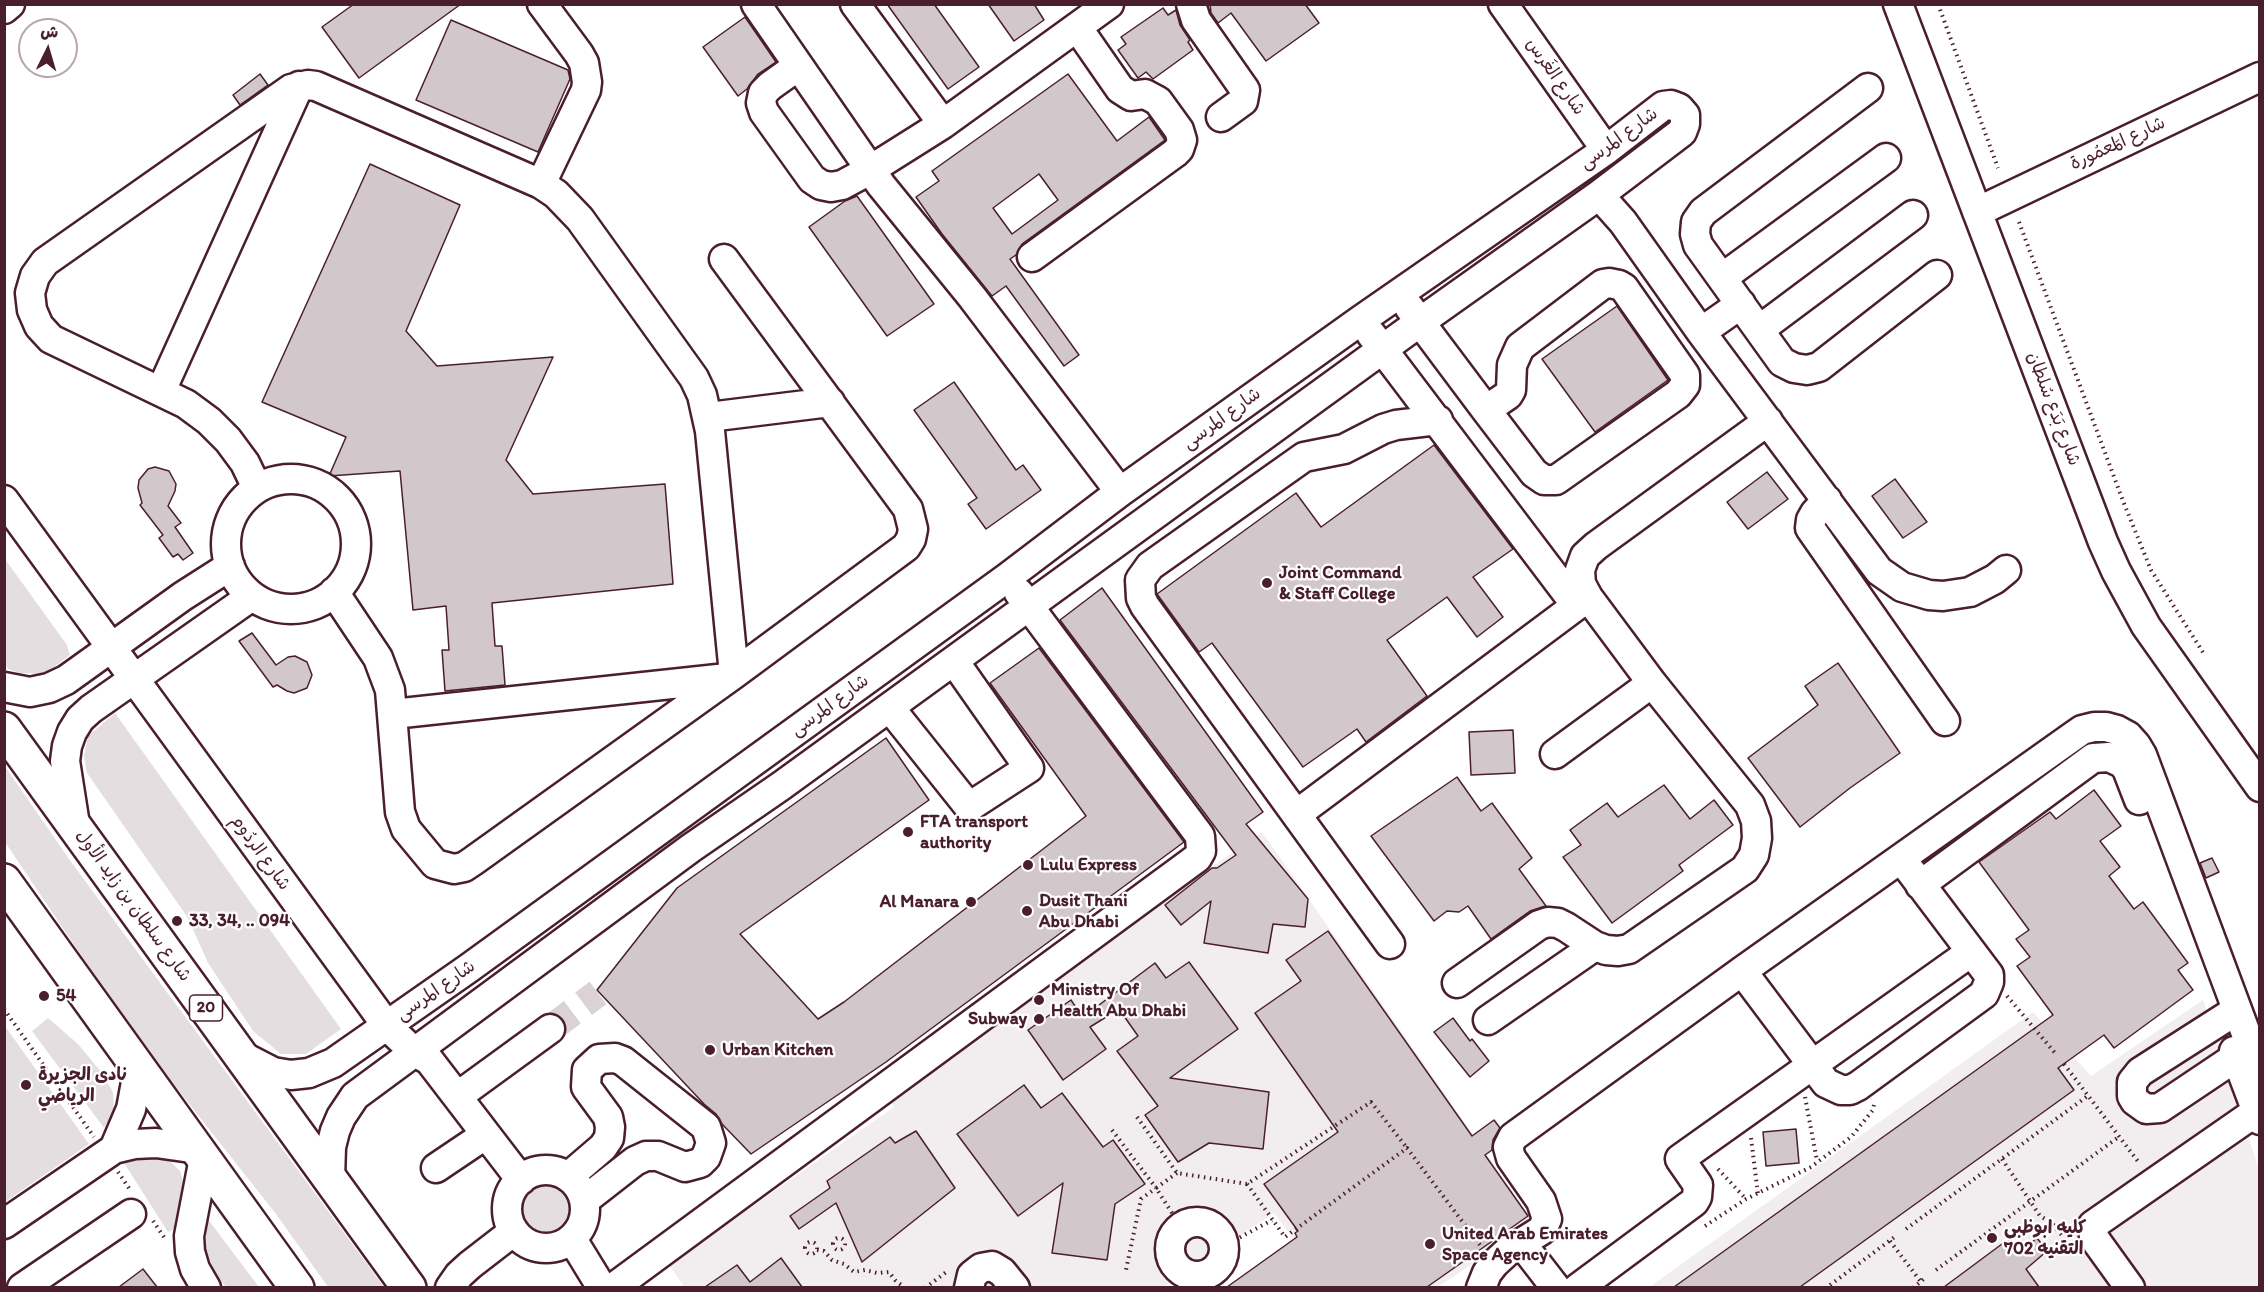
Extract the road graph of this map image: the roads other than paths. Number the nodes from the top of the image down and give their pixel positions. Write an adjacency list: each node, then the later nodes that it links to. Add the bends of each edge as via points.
1 (10, 4): 9 (street)
2 (542, 4): 20 (street, via 579,54 587,82)
3 (756, 4): 11 (street)
4 (855, 4): 16 (street)
5 (1109, 4): 10 (street)
6 (1191, 4): 15 (street, via 1196,20 1245,90 1243,101)
7 (1503, 4): 17 (street, شارع الغَرس)
8 (1898, 4): 22 (street, شارع بَدَع سُلطان)
9 (4, 9)
10 (1077, 27): 16 (street); 24 (street, via 1120,89 1131,96 1145,94 1158,100 1182,140 1175,153)
11 (798, 66): 19 (street); 19 (street, via 763,93 764,112 812,179 821,185 842,185)
12 (2259, 77): 22 (street, شارع المَعمُورة)
13 (299, 86): 20 (street, via 324,88); 35 (street); 35 (street, via 45,262 35,276 30,293 32,310 51,339)
14 (1868, 88): 27 (street, via 1703,212 1696,222 1698,245)
15 (1221, 117)
16 (943, 124): 19 (street)
17 (1606, 150): 21 (street, شارع المرسى, via 1663,106 1679,108 1685,115 1682,132); 28 (street, شارع المرسى)
18 (1886, 158): 27 (street)
19 (870, 170): 43 (street)
20 (541, 184): 38 (street, via 580,219 661,331 694,378)
21 (1599, 195): 31 (street, شارع المرسى); 33 (street, via 1623,222)
22 (1977, 212): 65 (street, شارع بَدَع سُلطان, via 2116,571 2146,626 2203,705)
23 (1913, 215): 32 (street)
24 (1032, 257)
25 (724, 259): 36 (street)
26 (1937, 275): 32 (street, via 1819,367 1807,370 1782,362)
27 (1722, 278): 29 (street)
28 (1400, 293): 30 (street, شارع المرسى); 31 (street)
29 (1741, 304): 32 (street); 33 (street)
30 (1361, 320): 34 (street); 41 (street, شارع المرسى)
31 (1420, 322): 34 (street, شارع المرسى); 37 (street)
32 (1759, 330)
33 (1701, 332): 40 (street)
34 (1383, 349): 39 (street); 46 (street, شارع المرسى)
35 (161, 391): 42 (street, via 186,404 228,440)
36 (830, 402): 38 (street); 56 (street, via 908,510 913,529 911,539 906,547)
37 (1486, 410): 37 (street, via 1538,478 1550,482 1678,394 1685,385 1685,375 1624,288 1603,284 1520,347 1512,365 1508,395)
38 (708, 417): 56 (street)
39 (1438, 420): 52 (street); 69 (street, via 1396,425 1344,449 1304,457 1150,566 1140,580 1145,606)
40 (1768, 421): 44 (street); 52 (street, via 1585,556 1580,570)
41 (1201, 434): 43 (street, شارع المرسى); 46 (street, via 1214,450 1214,459 1152,506)
42 (257, 488): 47 (street, via 240,503 230,522 226,544); 50 (street, via 277,480 298,479 319,485 336,497 349,514 356,534 355,556 348,576)
43 (1120, 492): 49 (street, شارع المرسى)
44 (1827, 500): 48 (street, via 1879,571 1908,590 1929,596 1957,595 1983,586); 62 (street, via 1815,513 1810,528)
45 (4, 501): 54 (street, شارع الردُوم)
46 (1148, 521): 53 (street, شارع المرسى)
47 (230, 566): 51 (street); 54 (street)
48 (2006, 570)
49 (1008, 577): 53 (street); 66 (street, شارع المرسى)
50 (334, 592): 51 (street, via 316,604 294,609 272,606); 61 (street, via 378,658 390,690)
51 (252, 596): 57 (street)
52 (1582, 601): 58 (street); 69 (street)
53 (1030, 607): 55 (street, شارع المرسى); 117 (street, via 1200,836 1201,851 1197,858)
54 (111, 648): 57 (street, شارع الردُوم); 59 (street, via 49,688 30,692)
55 (954, 661): 60 (street, شارع المرسى); 60 (street, via 1029,768 969,807)
56 (732, 676): 61 (street); 61 (street, via 473,861 454,869 435,864 427,857 402,820)
57 (134, 680): 71 (street, via 80,719 72,732 66,760); 86 (street, شارع الردُوم)
58 (1653, 683): 64 (street); 78 (street, via 1750,806 1756,821 1754,855 1745,869 1629,949 1612,951)
59 (4, 687)
60 (890, 708): 67 (street, شارع المرسى)
61 (393, 714)
62 (1945, 721)
63 (4, 729): 71 (main road, شارع سلطان بن زايد الأول / 20)
64 (1555, 754)
65 (2249, 754): 68 (street, شارع بَدَع سُلطان)
66 (761, 756): 67 (street); 70 (street, شارع المرسى)
67 (781, 786): 72 (street, شارع المرسى)
68 (2259, 787)
69 (1297, 814): 77 (street)
70 (673, 820): 72 (street); 80 (street, شارع المرسى)
71 (75, 825): 89 (main road, شارع سلطان بن زايد الأول / 20)
72 (691, 848): 83 (street, شارع المرسى)
73 (1901, 859): 74 (street, via 2082,730 2106,727 2128,736 2136,745); 76 (street); 81 (street)
74 (2174, 865): 76 (street, via 2127,769 2116,759 2101,756 2087,761); 84 (street)
75 (4, 881): 91 (main road)
76 (1920, 885): 79 (street)
77 (1390, 944)
78 (1594, 946): 82 (street, via 1566,927 1548,922); 85 (street)
79 (1971, 952): 92 (street); 92 (street, via 1989,975 1984,994 1858,1086 1841,1090)
80 (470, 968): 83 (street); 86 (street, شارع المرسى)
81 (1742, 971): 92 (street); 107 (street, via 1509,1141 1509,1153 1541,1201 1546,1219 1542,1230)
82 (1457, 983)
83 (489, 996): 88 (street, شارع المرسى)
84 (2230, 1014): 90 (street); 90 (street, via 2135,1076 2132,1095 2146,1109 2160,1108); 93 (street)
85 (1488, 1020)
86 (387, 1026): 88 (street, شارع الردُوم); 89 (street, شارع المرسى, via 333,1063 309,1073 273,1072)
87 (550, 1029): 94 (street)
88 (413, 1051): 94 (street, شارع الردُوم, via 429,1060); 100 (street, شارع المرسى, via 348,1106 330,1147)
89 (240, 1055): 100 (main road, شارع سلطان بن زايد الأول / 20)
90 (2235, 1057): 95 (street)
91 (139, 1066): 97 (street, via 131,1108); 98 (main road)
92 (1806, 1069): 121 (street, via 1688,1153 1698,1185 1694,1202)
93 (2259, 1071)
94 (458, 1096): 96 (street, شارع الردُوم)
95 (2258, 1113): 122 (street, via 2096,1221 2094,1238)
96 (485, 1135): 99 (street); 101 (street, شارع الردُوم)
97 (114, 1149): 98 (street, via 156,1143); 104 (street)
98 (201, 1154): 111 (street, via 189,1236 195,1269); 112 (main road)
99 (436, 1168)
100 (330, 1179): 113 (main road, شارع سلطان بن زايد الأول / 20)
101 (521, 1179): 102 (street, via 549,1170); 105 (street, via 507,1204)
102 (577, 1188): 102 (street, via 646,1156 658,1156 685,1167 700,1163 711,1143 706,1127 623,1061 599,1059 587,1070 586,1087 608,1117 609,1138); 106 (street, via 586,1211 584,1222)
103 (131, 1214): 110 (street)
104 (4, 1224)
105 (514, 1231): 106 (street, via 522,1241 534,1246 547,1249); 114 (street, via 464,1270)
106 (565, 1243): 115 (street); 116 (street)
107 (1522, 1244): 108 (street, via 1507,1252); 120 (street)
108 (1487, 1276)
109 (1175, 1281): 109 (street, via 1215,1269 1224,1255 1221,1237 1215,1229 1207,1224 1189,1223 1174,1234 1170,1252)
110 (22, 1287)
111 (206, 1287)
112 (297, 1287)
113 (409, 1287)
114 (450, 1287)
115 (594, 1287)
116 (602, 1287)
117 (613, 1287)
118 (969, 1287): 119 (street, via 972,1275 992,1266)
119 (1015, 1287)
120 (1556, 1287)
121 (1578, 1287)
122 (2130, 1287)

